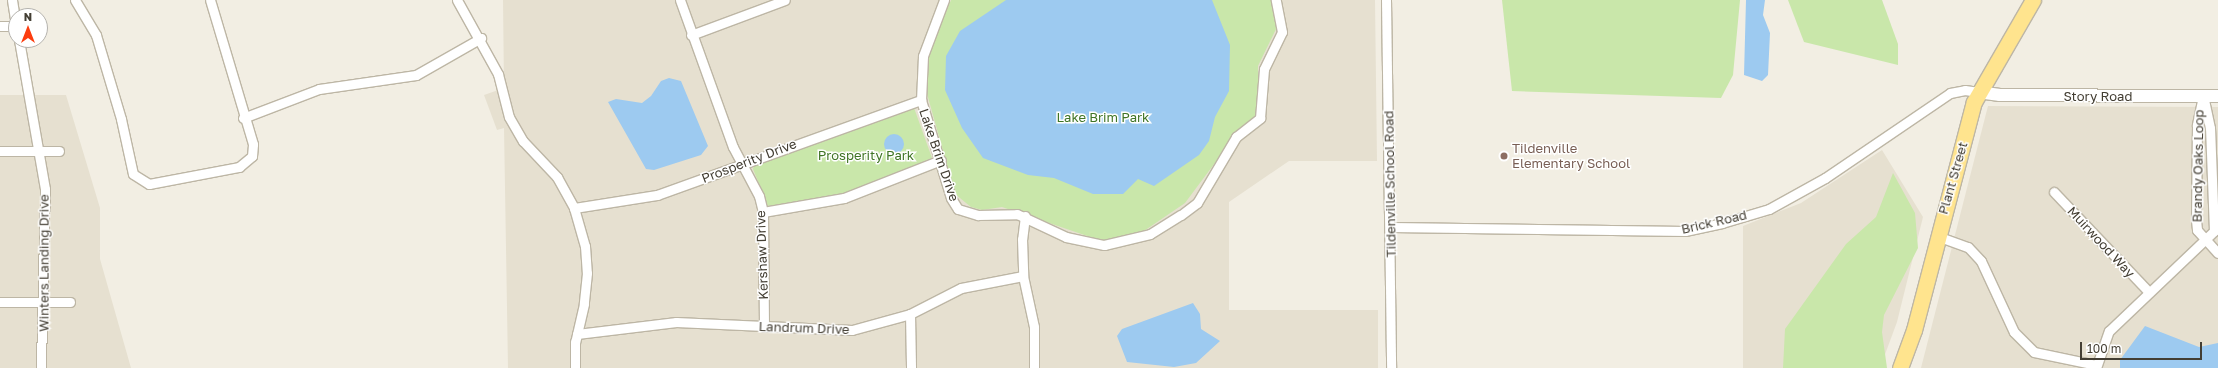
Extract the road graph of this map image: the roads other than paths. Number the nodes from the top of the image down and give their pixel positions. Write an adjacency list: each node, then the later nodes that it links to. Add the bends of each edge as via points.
1 (75, 0): 17 (street, via 96,35 121,119 132,174 137,179 149,184 239,167 252,156 253,144)
2 (210, 0): 17 (street)
3 (457, 0): 11 (street)
4 (680, 0): 10 (street)
5 (785, 0): 10 (street)
6 (944, 0): 16 (street, Lake Brim Drive, via 923,56)
7 (1276, 0): 28 (street, Lake Brim Drive, via 1282,32 1264,69 1260,118 1236,137 1197,202 1150,234 1104,245 1066,237)
8 (1386, 0): 29 (street, Tildenville School Road)
9 (2033, 0): 13 (main road, Plant Street)
10 (691, 35): 22 (street, Kershaw Drive)
11 (481, 38): 17 (street, via 416,75 319,89); 26 (street, via 498,74 509,117 523,140 557,177)
12 (20, 48): 19 (street, Winters Landing Drive)
13 (1978, 92): 14 (street, Story Road, via 2000,95); 29 (street, Brick Road, via 1965,90 1950,93 1825,178 1769,209 1722,223 1685,231); 30 (main road, Plant Street)
14 (2203, 96): 15 (street, Story Road); 23 (street, Brandy Oaks Loop, via 2198,109); 24 (street, Brandy Oaks Loop)
15 (2218, 96)
16 (921, 100): 21 (street, Lake Brim Drive); 22 (street, Prosperity Drive)
17 (243, 118)
18 (0, 151): 19 (street)
19 (37, 151): 20 (street); 36 (street, Winters Landing Drive, via 45,189)
20 (59, 151)
21 (941, 160): 27 (street, via 844,198); 28 (street, Lake Brim Drive, via 951,198 958,209 969,214)
22 (742, 163): 26 (street, Prosperity Drive, via 657,195); 27 (street, Kershaw Drive)
23 (2197, 176): 24 (street); 31 (street, Brandy Oaks Loop, via 2196,220)
24 (2216, 176): 31 (street, Brandy Oaks Loop, via 2214,231)
25 (2054, 192): 34 (street, Muirwood Way)
26 (574, 208): 40 (street, via 585,246 586,273 584,304)
27 (763, 212): 39 (street, Kershaw Drive)
28 (1025, 216): 33 (street, via 1022,239)
29 (1391, 227): 46 (street, Tildenville School Road)
30 (1938, 236): 41 (street, via 1968,247 1982,261 2014,332 2034,352); 47 (main road, Plant Street, via 1914,330)
31 (2205, 241): 32 (street, Brandy Oaks Loop); 34 (street, Brandy Oaks Loop)
32 (2218, 254)
33 (1023, 276): 38 (street, Landrum Drive, via 961,288); 45 (street, via 1034,327)
34 (2149, 292): 41 (street, Brandy Oaks Loop, via 2109,331)
35 (0, 302): 36 (street)
36 (44, 302): 37 (street); 42 (street, Winters Landing Drive)
37 (70, 302)
38 (910, 314): 39 (street, Landrum Drive, via 852,330); 44 (street)
39 (764, 327): 40 (street, Landrum Drive, via 676,322)
40 (577, 334): 43 (street)
41 (2096, 366)
42 (41, 368)
43 (575, 368)
44 (911, 368)
45 (1034, 368)
46 (1391, 368)
47 (1900, 368)

